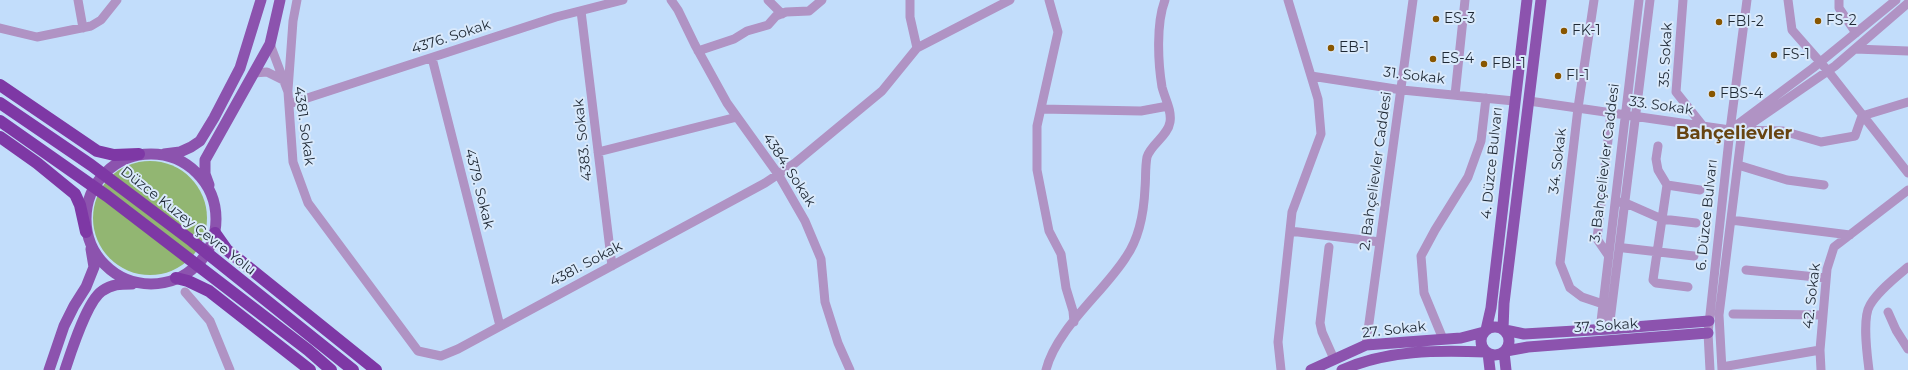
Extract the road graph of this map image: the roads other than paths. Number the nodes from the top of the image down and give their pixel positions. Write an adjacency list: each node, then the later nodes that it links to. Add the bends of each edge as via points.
1 (78, 0): 31 (street)
2 (117, 0): 31 (street, via 101,20)
3 (261, 0): 70 (main road, via 240,68 200,141 180,152)
4 (280, 0): 33 (main road)
5 (297, 0): 46 (street)
6 (623, 0): 28 (street, 4376. Sokak)
7 (671, 0): 36 (street, 4384. Sokak)
8 (768, 0): 29 (street)
9 (822, 0): 29 (street, via 809,11)
10 (910, 0): 34 (street, via 910,17)
11 (1010, 0): 34 (street, 4381. Sokak)
12 (1049, 0): 56 (street, via 1058,32)
13 (1165, 0): 54 (street, via 1159,41 1162,88)
14 (1288, 0): 42 (street)
15 (1412, 0): 45 (street, 2. Bahçelievler Caddesi)
16 (1465, 0): 47 (street)
17 (1527, 0): 49 (main road, 4. Düzce Bulvarı)
18 (1541, 0): 50 (main road, 4. Düzce Bulvarı)
19 (1594, 0): 55 (street, 34. Sokak)
20 (1639, 0): 58 (street, 3. Bahçelievler Caddesi)
21 (1650, 0): 59 (street, 3. Bahçelievler Caddesi)
22 (1684, 0): 63 (street, 35. Sokak, via 1676,92)
23 (1747, 0): 64 (street, 6. Düzce Bulvarı)
24 (1788, 0): 39 (street, via 1792,30)
25 (1839, 0): 32 (street, via 1839,8)
26 (1896, 0): 32 (street)
27 (1908, 3): 35 (street)
28 (581, 11): 38 (street, 4376. Sokak); 68 (street, 4383. Sokak)
29 (782, 14): 36 (street, via 776,16 768,25)
30 (0, 28): 31 (street, via 37,37)
31 (83, 28)
32 (1856, 33): 39 (street)
33 (270, 44): 41 (main road); 43 (street, 4381. Sokak)
34 (916, 48): 73 (street, 4381. Sokak, via 882,92)
35 (1855, 49): 37 (street); 40 (street)
36 (698, 51): 61 (street, 4384. Sokak)
37 (1908, 51)
38 (432, 58): 53 (street, 4376. Sokak); 109 (street, 4379. Sokak)
39 (1820, 63): 40 (street); 64 (street)
40 (1828, 71): 60 (street); 65 (street)
41 (254, 73): 43 (street, via 267,72); 78 (main road, via 206,160 205,174)
42 (1311, 76): 45 (street, 31. Sokak); 84 (street, via 1318,99 1321,134 1292,212)
43 (283, 80): 46 (street, 4381. Sokak)
44 (0, 85): 69 (highway, via 97,151 114,155)
45 (1402, 90): 47 (street, 31. Sokak); 88 (street, 2. Bahçelievler Caddesi)
46 (288, 92): 53 (street, 4381. Sokak)
47 (1455, 95): 48 (street, 31. Sokak)
48 (1486, 98): 49 (street, 31. Sokak); 117 (street, via 1481,142 1468,177 1421,256 1424,293)
49 (1514, 100): 113 (main road, 4. Düzce Bulvarı, via 1491,308)
50 (1529, 101): 55 (street, 33. Sokak); 111 (main road, 4. Düzce Bulvarı, via 1504,303)
51 (1908, 102): 60 (street)
52 (0, 103): 132 (highway, Düzce Kuzey Çevre Yolu, via 91,165 192,241)
53 (289, 104): 109 (street, 4381. Sokak, via 293,162 308,204 418,351 441,356)
54 (1168, 106): 56 (street, via 1142,111); 108 (street, via 1170,123 1150,149 1145,166 1145,188 1138,236 1126,257)
55 (1578, 108): 57 (street, 33. Sokak); 103 (street, 34. Sokak, via 1560,263 1570,288 1582,297)
56 (1041, 109): 108 (street, via 1037,126 1037,170 1049,231 1061,254)
57 (1611, 113): 58 (street, 33. Sokak); 93 (street, via 1597,239)
58 (1624, 115): 59 (street, 33. Sokak); 79 (street, 3. Bahçelievler Caddesi)
59 (1634, 116): 63 (street, 33. Sokak); 80 (street, 3. Bahçelievler Caddesi)
60 (1862, 116): 65 (street, 33. Sokak, via 1855,136 1821,142 1783,131); 72 (street)
61 (737, 117): 68 (street); 73 (street, 4384. Sokak)
62 (0, 122): 131 (highway, Düzce Kuzey Çevre Yolu, via 83,178)
63 (1703, 126): 64 (street, 33. Sokak)
64 (1730, 130): 65 (street, 33. Sokak); 107 (street, 6. Düzce Bulvarı)
65 (1742, 130): 71 (street, 6. Düzce Bulvarı)
66 (0, 137): 85 (highway, via 38,163 75,194)
67 (1658, 146): 74 (street, via 1658,170)
68 (598, 152): 95 (street, 4383. Sokak)
69 (139, 154): 70 (main road); 85 (main road, via 118,162 104,172 94,186 87,201)
70 (162, 154): 78 (main road, via 183,162 200,176)
71 (1738, 166): 75 (street, via 1787,180); 82 (street, 6. Düzce Bulvarı)
72 (1908, 173)
73 (778, 174): 95 (street, 4381. Sokak); 134 (street, 4384. Sokak, via 805,220 821,259 825,302)
74 (1667, 185): 76 (street); 81 (street)
75 (1824, 185)
76 (1700, 190)
77 (1908, 190): 87 (street, 42. Sokak)
78 (211, 193): 86 (main road, via 216,212)
79 (1614, 202): 80 (street); 93 (street, 3. Bahçelievler Caddesi)
80 (1624, 203): 81 (street); 112 (street, 3. Bahçelievler Caddesi)
81 (1662, 220): 83 (street); 92 (street)
82 (1731, 220): 87 (street); 126 (street, 6. Düzce Bulvarı, via 1720,315)
83 (1696, 223)
84 (1290, 230): 88 (street); 136 (street, via 1278,342)
85 (86, 232): 89 (main road)
86 (215, 233): 98 (main road, via 209,250 198,265); 133 (highway, via 227,250)
87 (1850, 235): 99 (street, 42. Sokak, via 1834,247 1826,269)
88 (1380, 242): 119 (street, 2. Bahçelievler Caddesi)
89 (91, 246): 100 (main road, via 103,264 120,277); 127 (main road, via 94,267 64,326)
90 (1329, 248): 124 (street, via 1320,323)
91 (1624, 248): 92 (street)
92 (1657, 252): 94 (street); 101 (street, via 1654,282)
93 (1608, 255): 103 (street, 3. Bahçelievler Caddesi)
94 (1694, 256)
95 (612, 266): 109 (street, 4381. Sokak)
96 (1908, 267): 143 (street, via 1892,280 1870,305 1866,330)
97 (1746, 270): 99 (street)
98 (176, 278): 100 (main road, via 163,283); 130 (highway, via 209,291)
99 (1826, 278): 106 (street, 42. Sokak)
100 (141, 284): 128 (main road, via 115,284 100,292 85,317)
101 (1688, 287)
102 (185, 292): 129 (street, via 210,321)
103 (1603, 304): 112 (street, 3. Bahçelievler Caddesi)
104 (1888, 312): 120 (street)
105 (1732, 314): 106 (street)
106 (1823, 315): 121 (street, 42. Sokak)
107 (1709, 321): 110 (main road); 115 (street, 6. Düzce Bulvarı)
108 (1074, 322): 135 (street, via 1062,337)
109 (500, 326)
110 (1644, 326): 112 (main road); 116 (main road)
111 (1504, 330): 113 (main road, via 1494,326); 114 (main road, via 1524,334); 122 (main road, via 1510,343)
112 (1604, 330): 114 (main road)
113 (1485, 331): 117 (main road, 27. Sokak); 123 (main road, via 1481,340)
114 (1555, 332): 118 (main road)
115 (1708, 333): 116 (main road, 37. Sokak); 141 (street, 6. Düzce Bulvarı)
116 (1645, 338): 118 (main road, 37. Sokak)
117 (1443, 340): 119 (main road, 27. Sokak)
118 (1556, 344): 122 (main road, 37. Sokak)
119 (1366, 345): 124 (main road, 27. Sokak)
120 (1908, 349)
121 (1820, 350): 126 (street); 142 (street, 42. Sokak)
122 (1505, 351): 123 (main road, via 1498,355); 140 (main road)
123 (1487, 352): 125 (main road, via 1396,353); 139 (main road)
124 (1334, 359): 137 (main road, 27. Sokak)
125 (1362, 366): 138 (main road)
126 (1722, 369)
127 (48, 370)
128 (65, 370)
129 (230, 370)
130 (310, 370)
131 (331, 370)
132 (353, 370)
133 (376, 370)
134 (850, 370)
135 (1046, 370)
136 (1281, 370)
137 (1312, 370)
138 (1342, 370)
139 (1490, 370)
140 (1506, 370)
141 (1710, 370)
142 (1821, 370)
143 (1869, 370)

